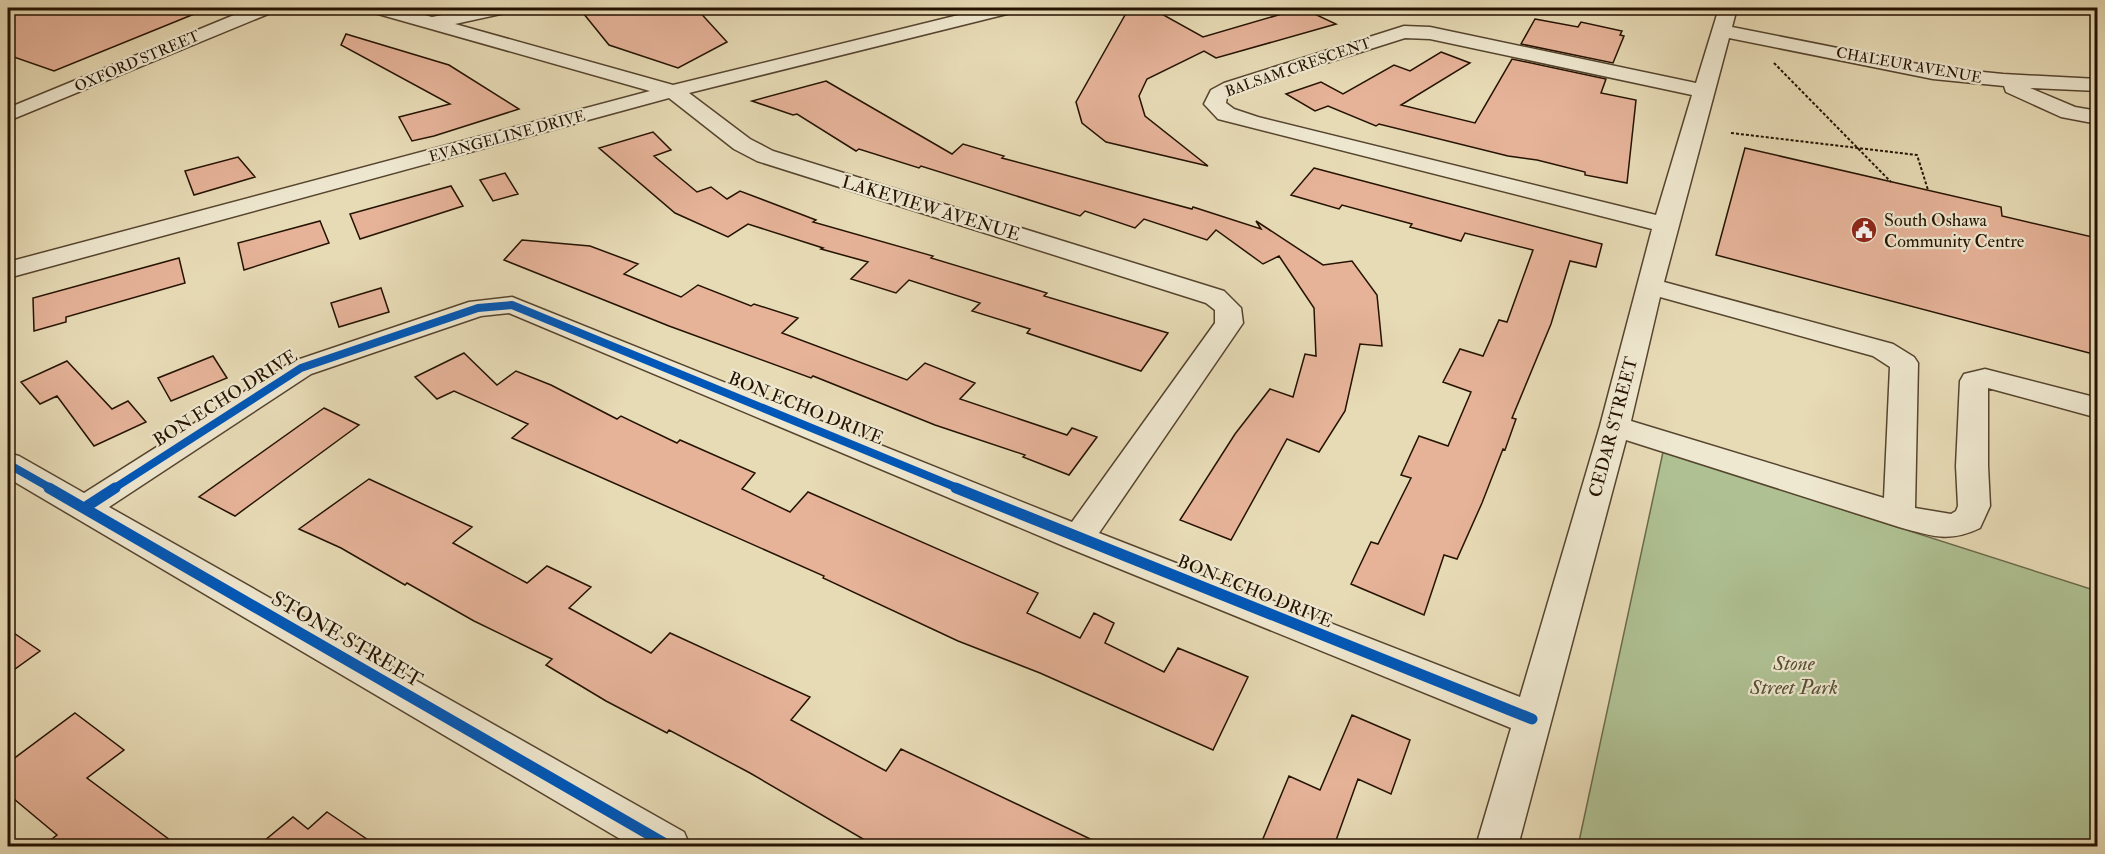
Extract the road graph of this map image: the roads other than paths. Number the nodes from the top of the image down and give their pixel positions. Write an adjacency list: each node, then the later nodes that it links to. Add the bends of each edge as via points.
1 (266, 8): 11 (street, OXFORD STREET)
2 (378, 8): 6 (street, LAKEVIEW AVENUE)
3 (503, 8): 6 (street)
4 (1008, 8): 10 (street, EVANGELINE DRIVE)
5 (1725, 19): 7 (street, CHALEUR AVENUE, via 1933,72); 9 (street, CEDAR STREET)
6 (432, 23): 10 (street, LAKEVIEW AVENUE)
7 (1994, 79): 8 (street, CHALEUR AVENUE); 12 (street, via 2070,112)
8 (2097, 85)
9 (1705, 91): 13 (street, CEDAR STREET); 13 (street, BALSAM CRESCENT, via 1430,33 1404,32 1231,87 1218,94 1215,104 1226,114 1251,122)
10 (673, 92): 14 (street, EVANGELINE DRIVE); 21 (street, LAKEVIEW AVENUE, via 742,144 765,156 1207,294 1228,308 1229,322 1222,334)
11 (8, 115)
12 (2097, 118)
13 (1665, 225): 15 (street, CEDAR STREET)
14 (8, 270)
15 (1649, 286): 17 (street, CEDAR STREET); 20 (street, via 1883,350 1904,363)
16 (2097, 408): 20 (street, via 1985,378 1974,381 1974,506 1968,519 1955,526)
17 (1615, 426): 20 (street); 22 (street, CEDAR STREET)
18 (8, 464): 19 (street, STONE STREET)
19 (84, 508): 21 (street, BON ECHO DRIVE, via 301,368 478,308 512,305); 23 (street, STONE STREET)
20 (1899, 515)
21 (1078, 538): 22 (street, BON ECHO DRIVE)
22 (1532, 719): 24 (street, CEDAR STREET)
23 (669, 846)
24 (1497, 846)

